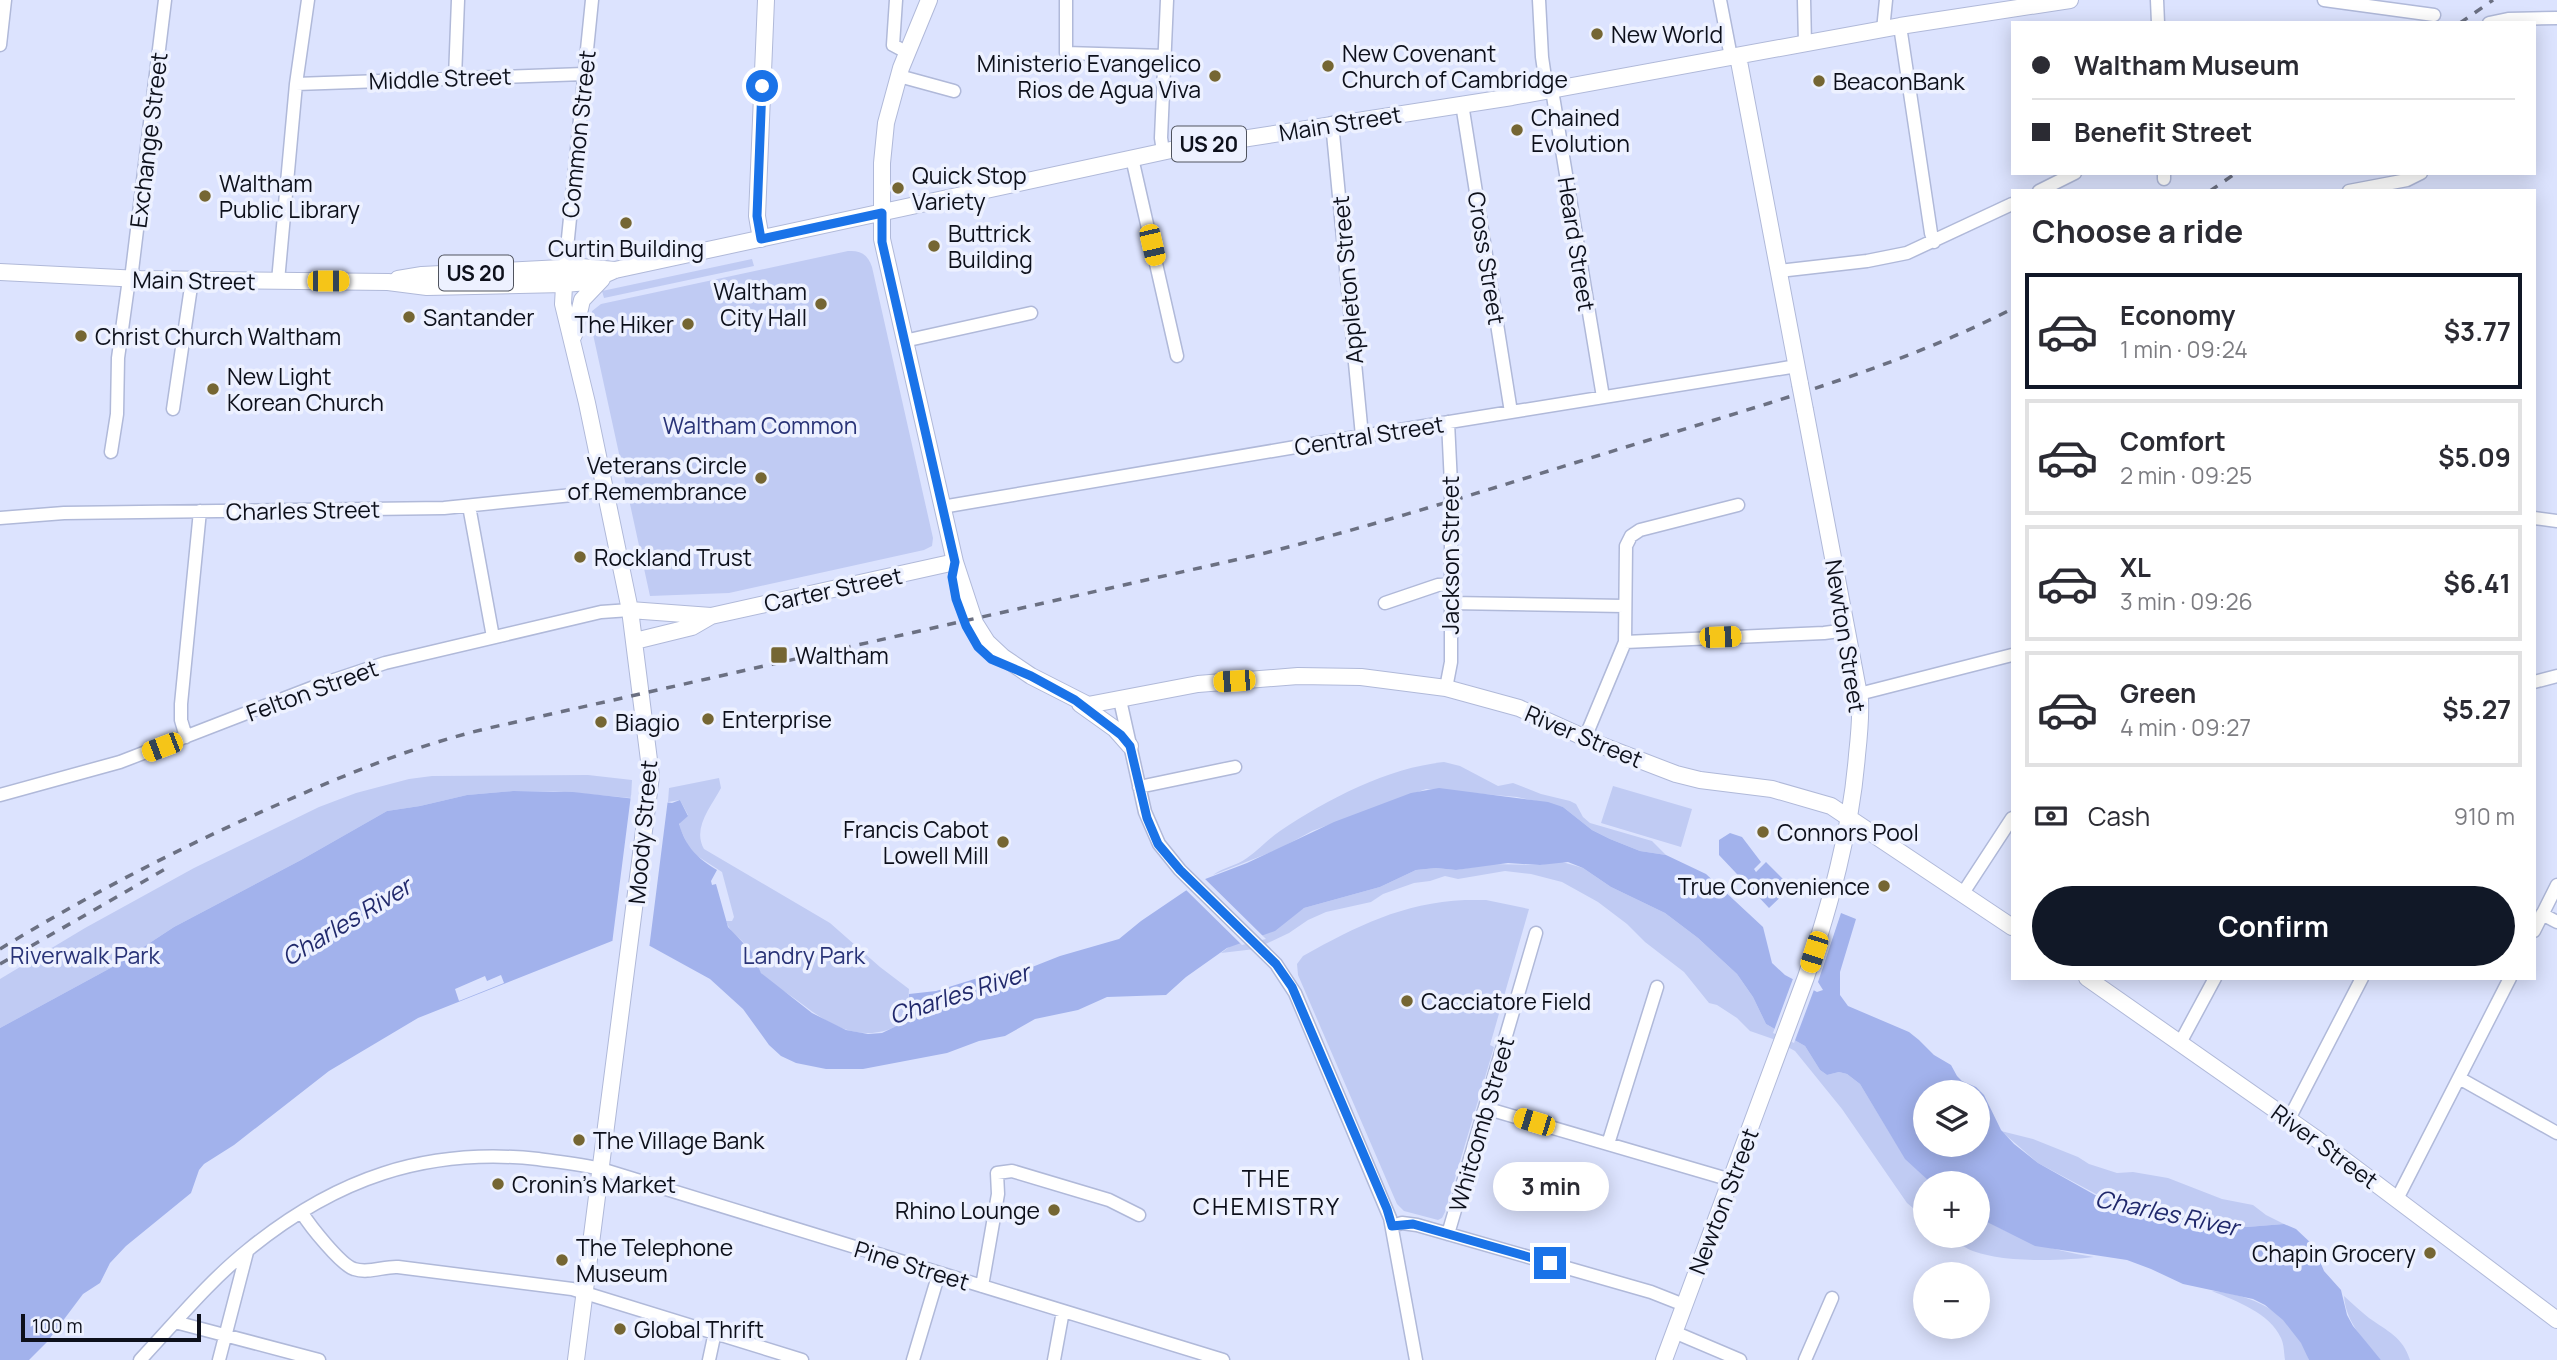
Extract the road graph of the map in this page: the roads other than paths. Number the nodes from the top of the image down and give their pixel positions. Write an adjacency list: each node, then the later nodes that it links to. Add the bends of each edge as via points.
1 (5, 0): 25 (street)
2 (164, 0): 51 (street, Exchange Street)
3 (307, 0): 32 (street)
4 (458, 0): 31 (street)
5 (592, 0): 29 (street, Common Street)
6 (766, 0): 45 (main road, via 757,216)
7 (897, 0): 26 (street, via 893,45)
8 (929, 0): 26 (main road)
9 (1066, 0): 27 (street, via 1066,53)
10 (1167, 0): 27 (street)
11 (1539, 0): 34 (street, Heard Street, via 1542,65)
12 (1720, 0): 28 (street)
13 (1804, 0): 24 (street)
14 (1886, 0): 23 (street)
15 (2070, 0): 22 (main road, Main Street / US 20)
16 (2157, 0): 20 (street)
17 (2324, 0): 18 (street)
18 (2434, 15)
19 (2557, 18): 21 (street)
20 (2158, 21)
21 (2498, 21)
22 (1900, 26): 23 (main road, Main Street / US 20); 46 (street)
23 (1883, 30): 24 (main road, Main Street / US 20)
24 (1805, 44): 28 (main road, Main Street / US 20)
25 (0, 45)
26 (908, 53): 30 (main road)
27 (1165, 56): 37 (street)
28 (1735, 57): 34 (main road, Main Street / US 20); 48 (main road, Newton Street)
29 (584, 74): 31 (street, Middle Street); 50 (street, Common Street)
30 (899, 75): 33 (street); 44 (main road, via 884,139)
31 (455, 78): 32 (street, Middle Street)
32 (296, 84): 53 (street)
33 (954, 91)
34 (1550, 91): 35 (main road, Main Street / US 20); 59 (street, Heard Street)
35 (1462, 104): 36 (main road, Main Street / US 20); 61 (street, Cross Street)
36 (1332, 123): 37 (main road, Main Street / US 20); 63 (street, Appleton Street)
37 (1163, 152): 38 (main road, Main Street / US 20)
38 (1132, 158): 44 (main road, Main Street / US 20); 57 (street)
39 (2071, 175): 41 (street)
40 (2417, 175): 42 (street)
41 (2043, 189)
42 (2360, 189)
43 (2011, 204): 46 (street)
44 (882, 213): 45 (main road, Main Street / US 20); 55 (main road, via 882,242)
45 (761, 239): 47 (main road, Main Street / US 20)
46 (1934, 242): 48 (street, via 1878,259)
47 (615, 270): 50 (main road, Main Street / US 20); 56 (main road, via 584,296)
48 (1779, 271): 58 (main road, Newton Street)
49 (0, 272): 51 (main road, Main Street / US 20)
50 (564, 276): 53 (main road, Main Street / US 20, via 427,287); 56 (main road, Moody Street, via 564,304)
51 (130, 279): 52 (main road, Main Street / US 20); 64 (street, Exchange Street)
52 (191, 280): 53 (main road, Main Street / US 20); 60 (street)
53 (278, 281)
54 (1031, 313): 55 (street)
55 (904, 341): 68 (main road)
56 (573, 344): 65 (main road, Moody Street)
57 (1177, 356)
58 (1797, 366): 59 (street, Central Street); 80 (main road, Newton Street, bridge)
59 (1603, 397): 61 (street, Central Street)
60 (173, 409)
61 (1511, 412): 62 (street, Central Street)
62 (1448, 422): 63 (street, Central Street); 74 (street, Jackson Street, bridge)
63 (1362, 436): 68 (street, Central Street)
64 (111, 452)
65 (605, 489): 67 (street, Charles Street); 78 (main road, Moody Street)
66 (1738, 505): 77 (street, via 1631,536 1624,561)
67 (469, 506): 69 (street, Charles Street); 81 (street)
68 (942, 507): 73 (main road)
69 (200, 511): 70 (street, Charles Street); 91 (street, via 181,704)
70 (0, 518)
71 (2536, 518): 72 (street)
72 (2557, 521)
73 (955, 562): 79 (main road, Carter Street); 89 (main road, via 981,633 1003,657)
74 (1451, 584): 75 (street); 76 (street, Jackson Street)
75 (1385, 603)
76 (1451, 603): 77 (street); 87 (street, Jackson Street)
77 (1625, 606): 83 (street)
78 (630, 610): 79 (main road, Carter Street); 81 (street, Felton Street, via 606,611); 82 (main road, Moody Street)
79 (711, 616): 82 (main road, Carter Street, via 692,627)
80 (1847, 630): 83 (street); 88 (main road, Newton Street)
81 (493, 637): 91 (street, Felton Street, via 369,668)
82 (635, 640): 117 (main road, Moody Street, via 650,752 649,795)
83 (1625, 642): 92 (street)
84 (2011, 654): 88 (street)
85 (2557, 676): 86 (street)
86 (2536, 681)
87 (1446, 688): 90 (main road, River Street, via 1371,677 1298,676 1198,684); 92 (main road, River Street, via 1520,708)
88 (1859, 694): 97 (main road, Newton Street)
89 (1075, 700): 90 (main road, River Street, via 1092,705); 93 (main road)
90 (1119, 700): 93 (street)
91 (187, 737): 96 (street, Felton Street, via 113,765)
92 (1585, 738): 97 (main road, River Street, via 1676,774 1785,792 1825,803)
93 (1130, 746): 95 (street)
94 (1235, 768): 95 (street)
95 (1139, 787): 122 (street, via 1153,834 1165,853 1283,972)
96 (0, 795)
97 (1850, 817): 100 (main road, River Street); 118 (main road, Newton Street, via 1806,977)
98 (2011, 820): 100 (street)
99 (2557, 885): 101 (street)
100 (1963, 893): 103 (main road, River Street)
101 (2542, 914): 102 (street); 104 (street)
102 (2557, 922)
103 (2011, 926)
104 (2536, 926)
105 (1536, 933): 113 (street, Whitcomb Street)
106 (2090, 980): 111 (main road, River Street)
107 (2214, 980): 111 (street)
108 (2361, 980): 114 (street)
109 (2509, 980): 112 (street)
110 (1657, 987): 116 (street)
111 (2180, 1043): 114 (main road, River Street)
112 (2459, 1078): 115 (street); 119 (street)
113 (1485, 1108): 116 (street); 123 (street, Whitcomb Street)
114 (2289, 1119): 119 (main road, River Street)
115 (2557, 1133)
116 (1608, 1144): 118 (street)
117 (601, 1169): 120 (street, Pine Street, via 500,1156 435,1160 373,1177); 125 (street, Pine Street); 127 (main road, Moody Street)
118 (1731, 1180): 129 (main road, Newton Street)
119 (2397, 1199): 131 (main road, River Street)
120 (302, 1213): 124 (street, Pine Street); 127 (street, via 354,1269 393,1266)
121 (1139, 1215): 126 (street, via 1109,1199 1012,1171 997,1172 998,1194)
122 (1392, 1226): 123 (street, via 1409,1223); 145 (street)
123 (1448, 1234): 129 (street)
124 (247, 1251): 132 (street, Pine Street); 135 (street)
125 (939, 1273): 126 (street, Pine Street); 142 (street)
126 (982, 1286): 130 (street, Pine Street)
127 (585, 1293): 133 (street); 139 (main road, Moody Street)
128 (1832, 1298): 148 (street)
129 (1684, 1305): 134 (main road, Newton Street)
130 (1063, 1311): 143 (street); 144 (street, Pine Street)
131 (2557, 1320)
132 (175, 1322): 135 (street); 136 (street, Pine Street)
133 (715, 1332): 140 (street); 141 (street)
134 (1674, 1332): 146 (main road, Newton Street); 147 (street)
135 (225, 1335): 137 (street); 138 (street)
136 (140, 1360)
137 (219, 1360)
138 (319, 1360)
139 (576, 1360)
140 (709, 1360)
141 (802, 1360)
142 (913, 1360)
143 (1054, 1360)
144 (1223, 1360)
145 (1416, 1360)
146 (1664, 1360)
147 (1740, 1360)
148 (1805, 1360)

